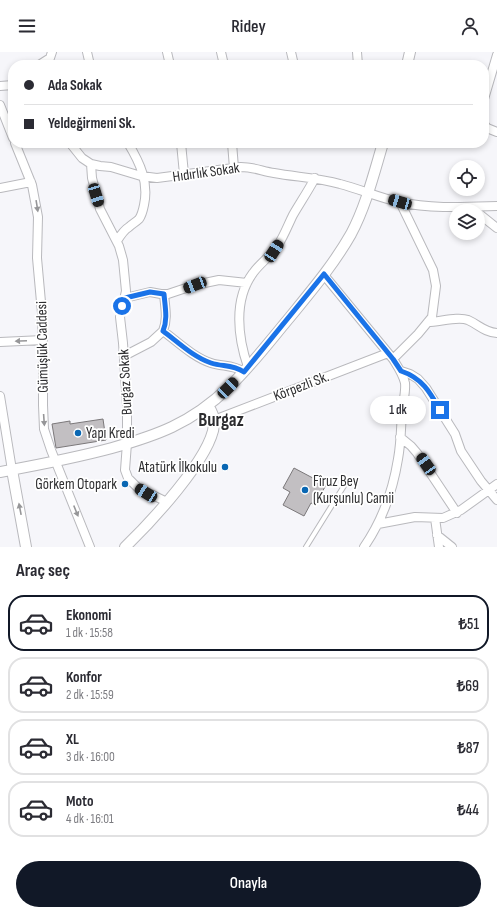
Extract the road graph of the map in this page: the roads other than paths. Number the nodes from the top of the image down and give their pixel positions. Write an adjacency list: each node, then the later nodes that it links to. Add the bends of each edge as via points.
1 (52, 52): 3 (street)
2 (497, 55): 4 (street)
3 (47, 60)
4 (489, 82)
5 (0, 105): 6 (street)
6 (8, 125)
7 (17, 148): 18 (street, Gümüşlük Caddesi)
8 (74, 148): 13 (street)
9 (131, 148): 16 (street)
10 (181, 148): 15 (street)
11 (232, 148): 14 (street)
12 (381, 148): 20 (street)
13 (91, 164): 16 (street, Hıdırlık Sokak); 27 (street, Burgaz Sokak, via 100,209)
14 (234, 168): 15 (street, Hıdırlık Sokak); 17 (street, Hıdırlık Sokak, via 250,167 273,173)
15 (184, 174): 16 (street, Hıdırlık Sokak, via 157,178)
16 (144, 176): 27 (street, via 146,188 140,218 124,230)
17 (315, 178): 20 (street, Hıdırlık Sokak); 29 (street, via 277,246)
18 (31, 182): 19 (street); 35 (street, Gümüşlük Caddesi, one-way to 35, via 38,216 37,258)
19 (0, 188)
20 (367, 194): 21 (street, Hıdırlık Sokak); 28 (street, via 351,233)
21 (400, 202): 23 (street, Hıdırlık Sokak); 32 (street, via 435,278 432,317)
22 (497, 206): 24 (street, Hıdırlık Sokak)
23 (449, 207)
24 (485, 208)
25 (485, 219): 26 (street)
26 (497, 228)
27 (117, 241): 31 (street, Burgaz Sokak, via 122,252)
28 (324, 274): 38 (street); 39 (street)
29 (247, 283): 30 (street, via 219,280); 39 (street, via 239,323)
30 (164, 294): 31 (street, via 150,292); 33 (street, via 166,324)
31 (125, 298): 37 (street, Burgaz Sokak, via 120,317)
32 (428, 322): 34 (street, via 461,318); 38 (street)
33 (163, 331): 37 (street, via 151,342); 39 (street, via 202,359)
34 (497, 334)
35 (43, 340): 36 (street, one-way to 36); 46 (street, Gümüşlük Caddesi, one-way to 46, via 44,429)
36 (0, 342)
37 (124, 356): 45 (street, Burgaz Sokak)
38 (391, 356): 40 (street); 43 (street, Körpezli Sk.)
39 (246, 370): 42 (street, via 222,395)
40 (401, 371): 44 (street, via 405,389); 51 (street, via 418,379 426,388 455,434 461,452)
41 (0, 396): 47 (street)
42 (208, 405): 43 (street); 45 (street, via 173,427)
43 (214, 420): 53 (street, via 212,436 205,450)
44 (400, 437): 54 (street, via 417,453); 56 (street, via 392,483)
45 (127, 443): 46 (street); 53 (street, Burgaz Sokak, via 124,465 128,478 142,491)
46 (56, 462): 47 (street); 59 (street, Gümüşlük Caddesi, one-way to 59)
47 (12, 470): 48 (street); 58 (street, one-way to 47)
48 (0, 472)
49 (497, 484): 51 (street)
50 (344, 486): 61 (lane)
51 (489, 491): 52 (street); 54 (street)
52 (497, 500)
53 (167, 502): 60 (street)
54 (457, 513): 55 (street)
55 (435, 518): 56 (street, via 415,517); 57 (street)
56 (378, 524): 62 (street)
57 (438, 535): 63 (street); 64 (street)
58 (26, 547)
59 (90, 547)
60 (125, 547)
61 (306, 547)
62 (364, 547)
63 (440, 547)
64 (452, 547)

